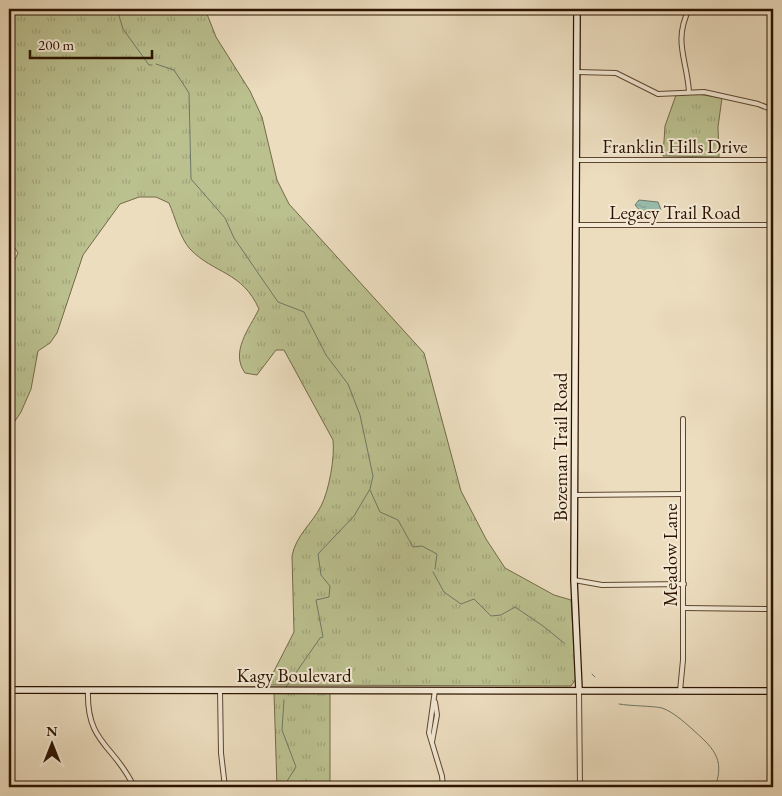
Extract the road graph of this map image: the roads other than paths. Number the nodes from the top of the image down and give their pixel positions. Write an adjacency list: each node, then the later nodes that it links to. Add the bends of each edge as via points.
1 (577, 9): 3 (main road, Bozeman Trail Road)
2 (689, 9): 4 (street, via 681,27 680,43)
3 (577, 72): 4 (street, via 622,75 658,94); 6 (main road, Bozeman Trail Road)
4 (689, 92): 5 (street, via 716,94)
5 (773, 110)
6 (576, 160): 7 (street, Franklin Hills Drive); 8 (main road, Bozeman Trail Road)
7 (773, 160)
8 (576, 225): 9 (street, Legacy Trail Road); 12 (main road, Bozeman Trail Road)
9 (773, 225)
10 (683, 419): 11 (street, Meadow Lane)
11 (683, 494): 12 (street); 14 (street, Meadow Lane)
12 (575, 495): 13 (main road, Bozeman Trail Road)
13 (574, 580): 14 (street, via 602,585); 21 (main road, Bozeman Trail Road)
14 (684, 584): 15 (street, Meadow Lane)
15 (684, 608): 16 (street); 22 (street, Meadow Lane)
16 (773, 609)
17 (9, 690): 18 (main road, Kagy Boulevard)
18 (88, 690): 19 (main road, Kagy Boulevard); 26 (street, via 89,717 94,732)
19 (220, 690): 20 (main road, Kagy Boulevard); 27 (street)
20 (435, 690): 21 (main road, Kagy Boulevard); 24 (street)
21 (579, 690): 22 (main road); 29 (street)
22 (680, 691): 23 (main road)
23 (773, 691)
24 (435, 701): 25 (street, via 438,714); 25 (street, via 428,727)
25 (432, 744): 28 (street)
26 (134, 787)
27 (225, 787)
28 (443, 787)
29 (580, 787)

